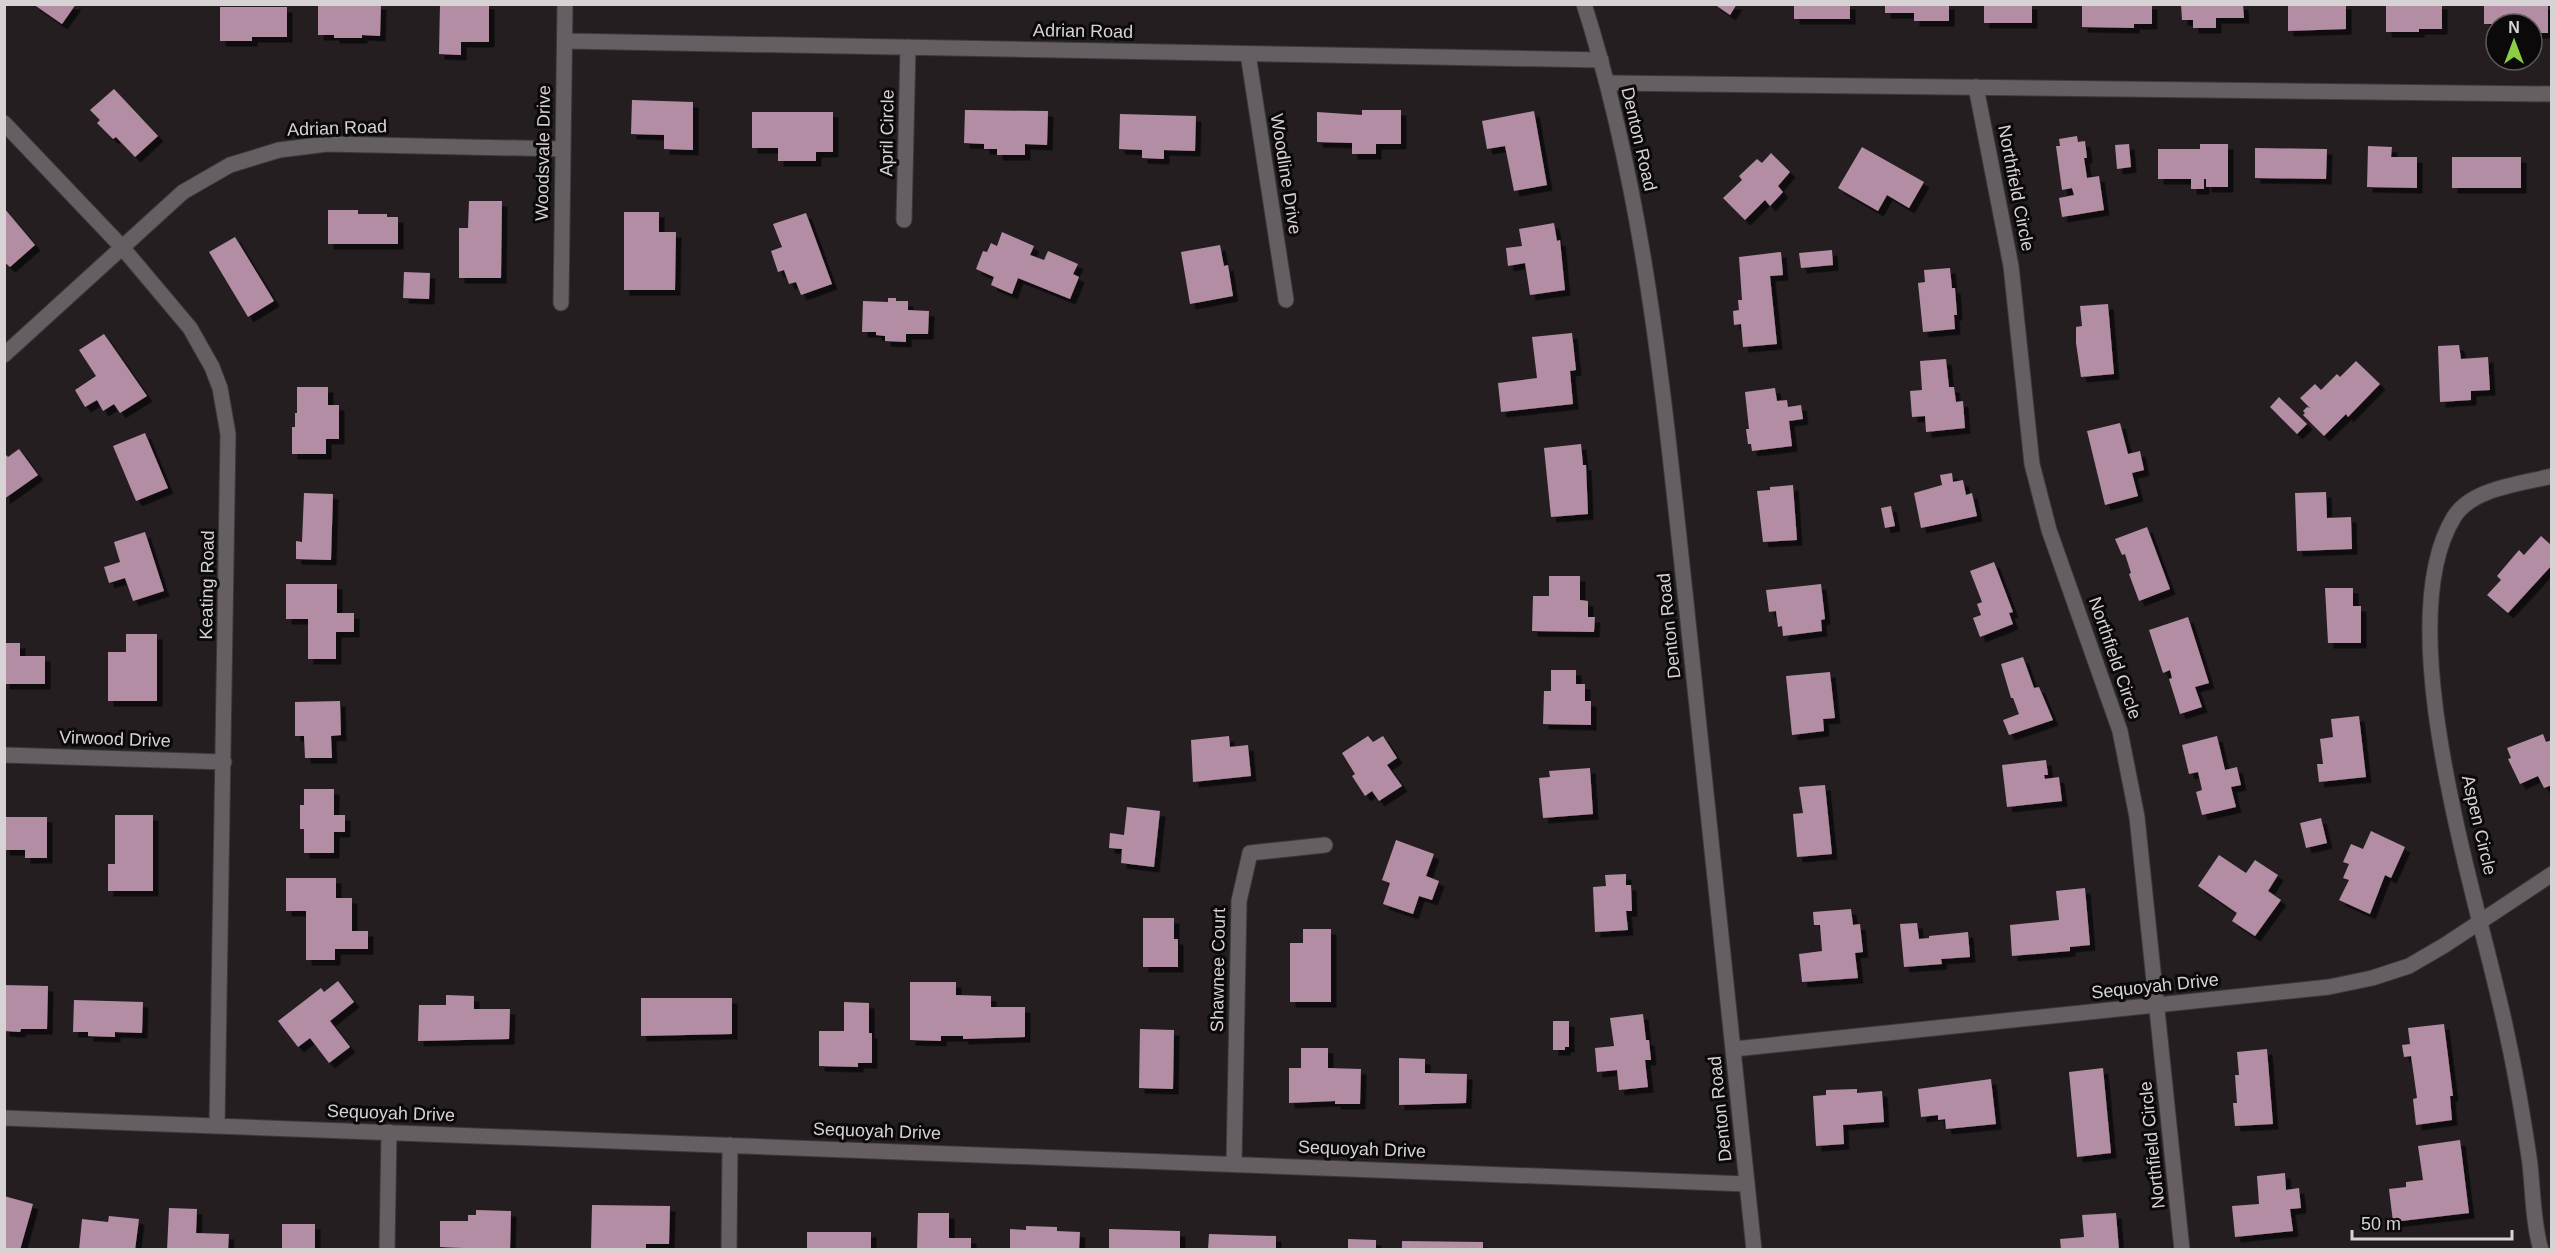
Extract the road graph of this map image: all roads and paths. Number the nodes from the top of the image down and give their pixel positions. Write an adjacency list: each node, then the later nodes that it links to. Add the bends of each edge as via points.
1 (566, 4): 3 (street, Woodsvale Drive)
2 (1584, 4): 6 (street, Denton Road)
3 (565, 41): 4 (street, Adrian Road); 11 (street, Woodsvale Drive)
4 (908, 47): 5 (street, Adrian Road); 12 (street, April Circle)
5 (1248, 54): 6 (street, Adrian Road); 14 (street, Woodline Drive)
6 (1601, 60): 7 (street, Denton Road)
7 (1607, 83): 8 (street); 24 (street, Denton Road, via 1636,211 1661,371)
8 (1976, 87): 9 (street); 23 (street, Northfield Circle, via 2011,266 2032,464 2049,530 2120,731 2137,817)
9 (2552, 94)
10 (4, 123): 13 (street, Keating Road)
11 (563, 148): 13 (street, Adrian Road, via 327,144 279,150 206,177); 15 (street, Woodsvale Drive)
12 (904, 220)
13 (121, 246): 16 (street, Adrian Road); 19 (street, Keating Road, via 190,327 216,377 225,411 228,446)
14 (1286, 300)
15 (561, 303)
16 (4, 355)
17 (2552, 476): 22 (street, Aspen Circle, via 2489,492 2467,502 2449,525 2436,559 2430,636 2438,728)
18 (4, 755): 19 (street, Virwood Drive)
19 (224, 762): 26 (street, Keating Road)
20 (1325, 845): 29 (street, Shawnee Court, via 1250,853 1239,901)
21 (2552, 874): 22 (street, Sequoyah Drive)
22 (2481, 920): 23 (street, Sequoyah Drive, via 2409,966 2372,978 2329,987); 35 (street, Aspen Circle, via 2508,1040)
23 (2158, 1005): 24 (street, Sequoyah Drive); 34 (street, Northfield Circle)
24 (1734, 1049): 30 (street, Denton Road)
25 (4, 1118): 26 (street, Sequoyah Drive)
26 (217, 1126): 27 (street, Sequoyah Drive)
27 (389, 1132): 28 (street, Sequoyah Drive); 31 (street)
28 (730, 1145): 29 (street, Sequoyah Drive); 32 (street)
29 (1234, 1164): 30 (street, Sequoyah Drive)
30 (1747, 1184): 33 (street, Denton Road)
31 (387, 1250)
32 (729, 1250)
33 (1754, 1250)
34 (2182, 1250)
35 (2541, 1250)

